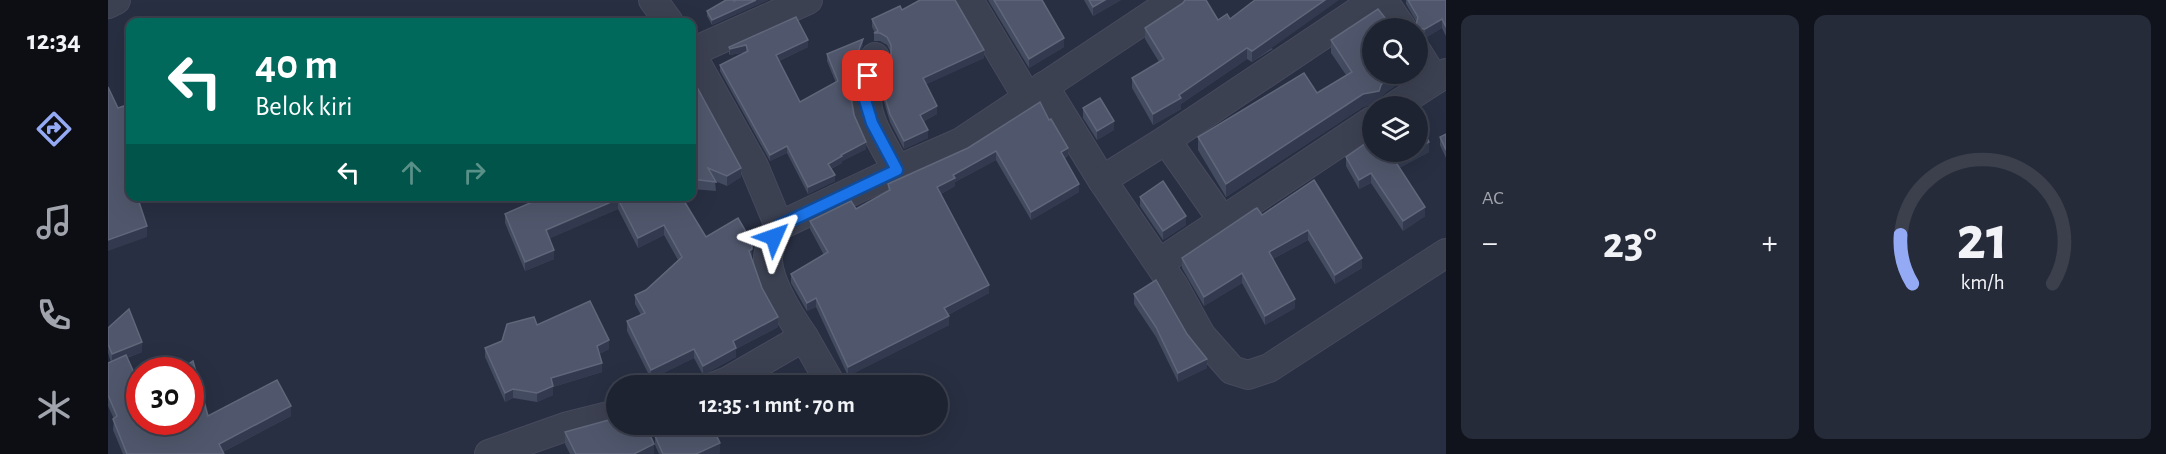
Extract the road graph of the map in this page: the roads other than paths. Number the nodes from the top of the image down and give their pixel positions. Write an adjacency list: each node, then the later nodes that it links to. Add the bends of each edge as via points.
1 (116, 0): 8 (street)
2 (653, 0): 9 (street)
3 (808, 0): 11 (street)
4 (970, 0): 16 (street)
5 (1174, 0): 16 (street)
6 (1375, 0): 19 (street)
7 (1383, 0): 10 (street)
8 (108, 4)
9 (666, 18)
10 (1395, 18)
11 (696, 51)
12 (875, 57): 20 (street, via 865,100 872,123)
13 (696, 60): 23 (street, via 754,166)
14 (1428, 63): 15 (street)
15 (1441, 76): 17 (street)
16 (1036, 91): 20 (street, via 961,142); 21 (street)
17 (1410, 96)
18 (1362, 129): 22 (street)
19 (1166, 140): 21 (street); 22 (street)
20 (897, 170): 23 (street)
21 (1102, 180): 25 (street)
22 (1223, 221): 25 (street)
23 (779, 226): 26 (street, via 768,261 790,316)
24 (1446, 253): 25 (street, via 1269,368 1248,375 1232,370 1201,334)
25 (1159, 263)
26 (804, 337): 27 (street); 28 (street)
27 (738, 375)
28 (826, 375)
29 (606, 416): 30 (street)
30 (489, 454)

